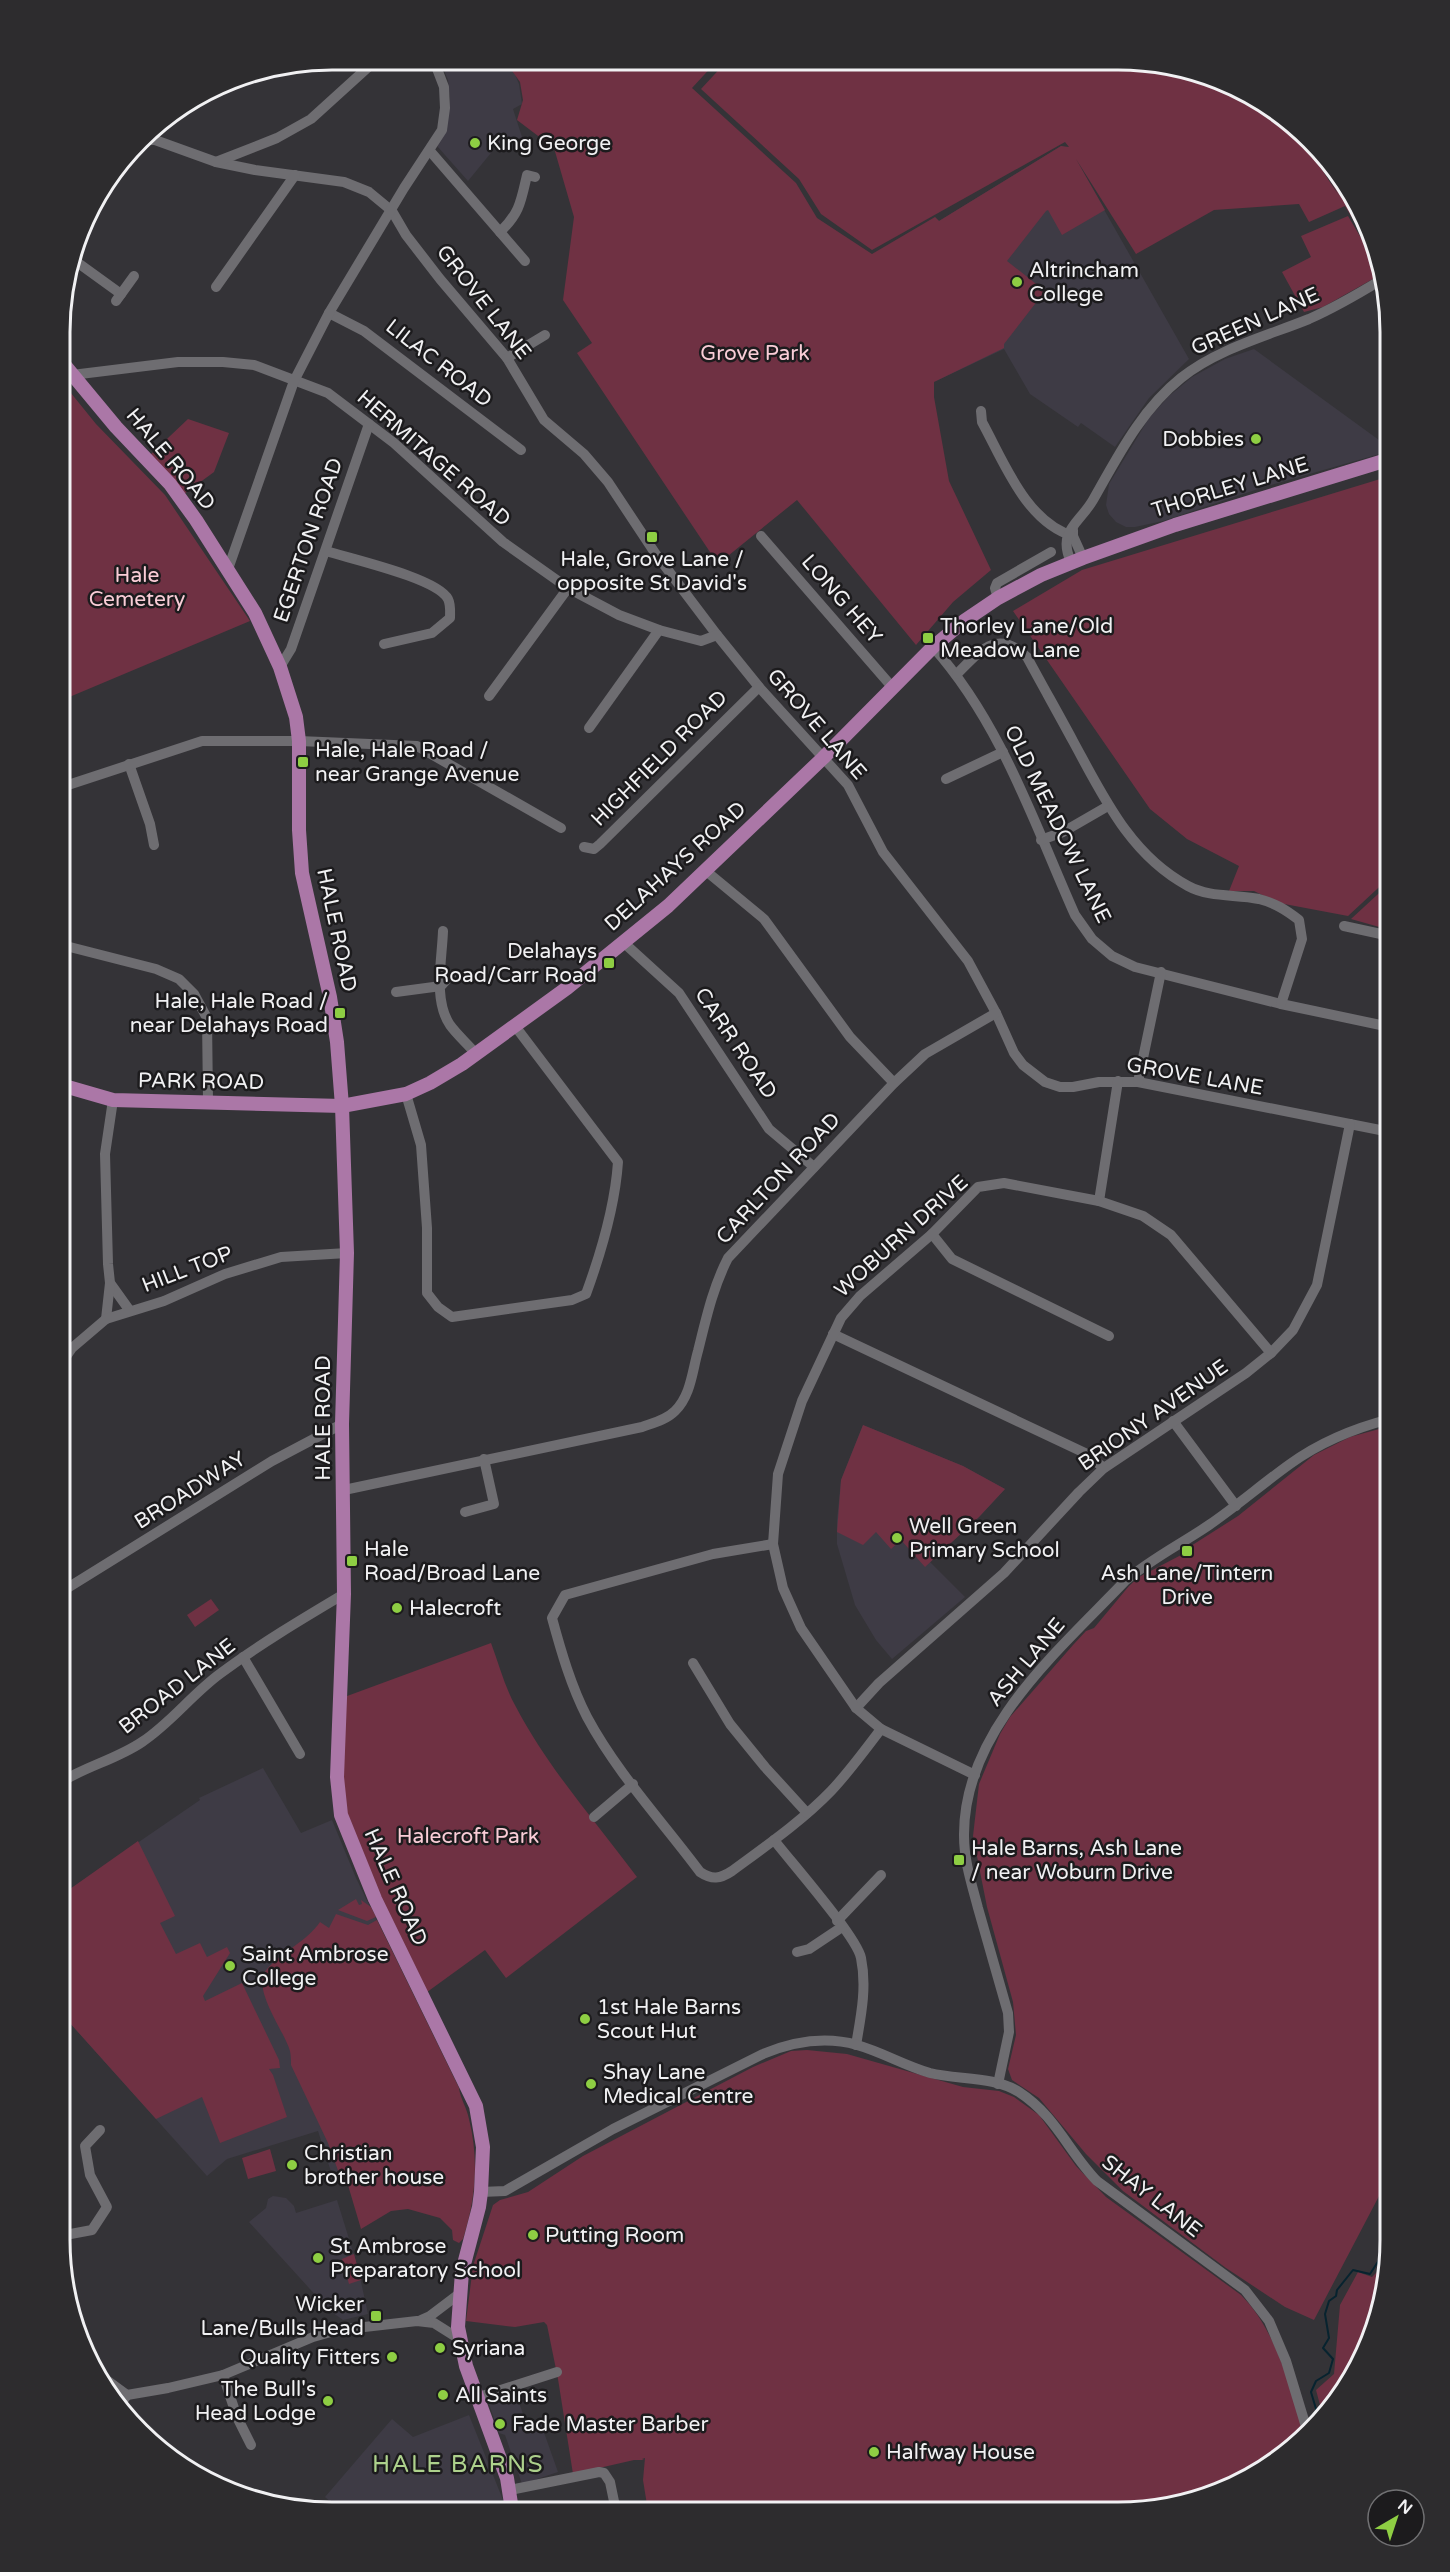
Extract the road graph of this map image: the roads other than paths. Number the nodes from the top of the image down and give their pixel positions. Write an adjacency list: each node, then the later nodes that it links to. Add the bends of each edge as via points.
1 (365, 70): 5 (street, via 311,119 277,138)
2 (437, 70): 4 (street, via 444,87 445,108 442,130)
3 (155, 140): 5 (street, GROVE LANE)
4 (430, 151): 8 (street); 9 (street)
5 (216, 162): 6 (street, GROVE LANE)
6 (295, 175): 8 (street, GROVE LANE, via 344,182 369,192); 14 (street)
7 (535, 177): 9 (street, via 527,175 521,205)
8 (392, 211): 15 (street); 17 (street, GROVE LANE, via 440,279)
9 (500, 232): 10 (street)
10 (525, 261)
11 (79, 264): 12 (street, via 118,297)
12 (134, 276)
13 (1374, 284): 25 (street, GREEN LANE, via 1321,313 1215,357 1180,378 1140,422)
14 (216, 287)
15 (329, 313): 20 (street); 23 (street, LILAC ROAD, via 364,330)
16 (546, 335): 17 (street)
17 (507, 358): 34 (street, GROVE LANE, via 544,420 584,454 608,482)
18 (70, 372): 19 (main road, HALE ROAD)
19 (72, 375): 20 (street, HERMITAGE ROAD, via 178,362 223,362 254,365); 30 (main road, HALE ROAD, via 170,484)
20 (294, 381): 22 (street, HERMITAGE ROAD, via 328,393); 30 (street)
21 (981, 411): 25 (street, via 982,422 1020,492 1053,528)
22 (369, 424): 27 (street, EGERTON ROAD); 31 (street, HERMITAGE ROAD, via 503,542)
23 (521, 450)
24 (1380, 462): 29 (main road, THORLEY LANE, via 1175,525)
25 (1071, 532): 29 (street)
26 (761, 536): 40 (street, LONG HEY)
27 (326, 551): 35 (street, via 423,580 448,599 450,618 439,629); 37 (street, EGERTON ROAD, via 291,649)
28 (1051, 552): 32 (street, DELAHAYS ROAD, via 997,583)
29 (1077, 560): 32 (main road, DELAHAYS ROAD)
30 (228, 568): 37 (main road, HALE ROAD)
31 (568, 588): 33 (street, HERMITAGE ROAD, via 619,615); 41 (street)
32 (998, 598): 36 (main road, DELAHAYS ROAD)
33 (659, 630): 34 (street, HERMITAGE ROAD, via 700,641); 42 (street)
34 (717, 635): 39 (street, GROVE LANE)
35 (384, 644)
36 (933, 647): 38 (street, OLD MEADOW LANE); 40 (main road, DELAHAYS ROAD)
37 (280, 667): 43 (main road, HALE ROAD)
38 (957, 674): 44 (street, OLD MEADOW LANE); 49 (street, via 983,648 998,642 1015,645 1027,657)
39 (759, 687): 45 (street, GROVE LANE); 53 (street, HIGHFIELD ROAD, via 600,844 594,849)
40 (893, 688): 45 (main road, DELAHAYS ROAD)
41 (489, 696)
42 (589, 728)
43 (299, 741): 46 (street, via 202,741); 50 (street, via 417,746); 76 (main road, HALE ROAD, via 302,873 330,997)
44 (1004, 752): 47 (street); 51 (street, OLD MEADOW LANE)
45 (824, 758): 54 (main road, DELAHAYS ROAD); 65 (street, GROVE LANE, via 848,785 883,852 968,960)
46 (129, 764): 48 (street); 52 (street)
47 (946, 779)
48 (70, 784)
49 (1108, 806): 51 (street); 64 (street, via 1129,838 1189,887 1224,897 1258,899 1282,907 1299,921 1302,939)
50 (561, 828)
51 (1041, 840): 60 (street, OLD MEADOW LANE, via 1075,915 1092,939 1112,956 1135,967)
52 (154, 845)
53 (584, 847)
54 (706, 872): 58 (main road, DELAHAYS ROAD); 71 (street, via 764,918 850,1037)
55 (1344, 926): 57 (street)
56 (443, 931): 62 (street)
57 (1380, 934)
58 (623, 942): 67 (main road, DELAHAYS ROAD); 79 (street, CARR ROAD, via 679,993 770,1129)
59 (70, 947): 75 (street, via 156,969 179,979 194,994 207,1018)
60 (1161, 972): 64 (street, OLD MEADOW LANE); 70 (street)
61 (451, 975): 62 (street)
62 (441, 986): 63 (street); 68 (street, via 445,1015)
63 (396, 992)
64 (1281, 1004): 66 (street, OLD MEADOW LANE)
65 (996, 1013): 69 (street, GROVE LANE, via 1014,1053 1045,1082 1073,1087); 71 (street, CARLTON ROAD, via 925,1054)
66 (1380, 1025)
67 (515, 1026): 68 (main road, DELAHAYS ROAD); 73 (street, via 618,1162 586,1294 572,1300 452,1317 438,1307 427,1293 421,1145)
68 (476, 1054): 73 (main road, DELAHAYS ROAD)
69 (1118, 1081): 70 (street, GROVE LANE); 80 (street)
70 (1138, 1082): 77 (street, GROVE LANE)
71 (894, 1083): 79 (street, CARLTON ROAD)
72 (70, 1088): 74 (main road, PARK ROAD)
73 (406, 1094): 76 (main road, DELAHAYS ROAD)
74 (113, 1100): 75 (main road, PARK ROAD); 83 (street, via 105,1154)
75 (208, 1101): 76 (main road, PARK ROAD)
76 (342, 1106): 82 (main road, HALE ROAD)
77 (1350, 1124): 78 (street, GROVE LANE); 89 (street, BRIONY AVENUE, via 1317,1284 1293,1330)
78 (1380, 1130)
79 (814, 1167): 93 (street, CARLTON ROAD, via 728,1258 718,1278 685,1399 674,1412 642,1427)
80 (1099, 1201): 81 (street, WOBURN DRIVE, via 1004,1183 978,1187); 89 (street, WOBURN DRIVE, via 1143,1216 1171,1235)
81 (932, 1234): 86 (street, WOBURN DRIVE, via 860,1296); 87 (street, via 952,1259)
82 (347, 1253): 84 (street, HILL TOP, via 281,1257); 92 (main road, HALE ROAD)
83 (110, 1283): 84 (street); 85 (street)
84 (130, 1311): 85 (street, HILL TOP)
85 (106, 1319): 88 (street, HILL TOP)
86 (833, 1334): 94 (street, via 1085,1453); 98 (street, WOBURN DRIVE, via 801,1401 778,1474)
87 (1109, 1336)
88 (70, 1351)
89 (1271, 1353): 90 (street, BRIONY AVENUE)
90 (1173, 1421): 94 (street, BRIONY AVENUE); 96 (street)
91 (1380, 1422): 96 (street, ASH LANE, via 1323,1444 1291,1463)
92 (342, 1424): 95 (main road, HALE ROAD); 99 (street, BROADWAY, via 273,1461)
93 (484, 1459): 95 (street, CARLTON ROAD); 97 (street, via 494,1504)
94 (1104, 1468): 103 (street, BRIONY AVENUE, via 1011,1566 895,1668)
95 (344, 1490): 100 (main road, HALE ROAD)
96 (1236, 1506): 106 (street, ASH LANE, via 1125,1581 1025,1686 1001,1719)
97 (465, 1512)
98 (773, 1544): 103 (street, WOBURN DRIVE, via 783,1588 801,1628); 108 (street, via 713,1554 565,1595 552,1618 562,1655 586,1715)
99 (70, 1586)
100 (344, 1594): 101 (street, BROAD LANE); 118 (main road, HALE ROAD, via 337,1721 341,1815 375,1899 476,2106 483,2147)
101 (243, 1658): 105 (street); 107 (street, BROAD LANE, via 220,1673 166,1725 140,1743)
102 (693, 1663): 109 (street, via 730,1724)
103 (856, 1708): 104 (street, WOBURN DRIVE)
104 (881, 1729): 106 (street, WOBURN DRIVE); 109 (street, via 830,1792)
105 (300, 1754)
106 (975, 1775): 116 (street, ASH LANE, via 967,1799 964,1838 971,1882 1008,2013 1009,2032)
107 (70, 1776)
108 (633, 1784): 110 (street); 111 (street, via 700,1872 713,1879 723,1877)
109 (807, 1813): 111 (street)
110 (594, 1817)
111 (774, 1840): 113 (street)
112 (881, 1875): 113 (street)
113 (840, 1924): 114 (street, via 809,1949); 115 (street, via 861,1956 864,1994)
114 (797, 1952)
115 (856, 2045): 116 (street, SHAY LANE, via 930,2073); 118 (street, SHAY LANE, via 825,2040 788,2044 613,2129 512,2187 500,2192)
116 (998, 2084): 129 (street, SHAY LANE, via 1017,2091 1042,2110 1097,2181 1245,2290 1269,2321)
117 (100, 2130): 119 (street, via 85,2146 90,2175 107,2207 92,2230)
118 (481, 2192): 120 (main road, HALE ROAD)
119 (70, 2234)
120 (459, 2294): 121 (street); 122 (main road, HALE ROAD)
121 (417, 2321): 122 (street, via 434,2323); 124 (street, via 338,2330)
122 (461, 2340): 127 (main road, HALE ROAD, via 466,2366)
123 (557, 2372): 127 (street)
124 (223, 2375): 126 (street); 130 (street)
125 (117, 2388): 126 (street)
126 (127, 2395): 128 (street)
127 (479, 2397): 131 (main road, HALE ROAD)
128 (125, 2399)
129 (1305, 2423)
130 (251, 2445)
131 (510, 2490): 132 (main road, HALE ROAD); 133 (street, via 599,2472 610,2482)
132 (511, 2502)
133 (614, 2502)

